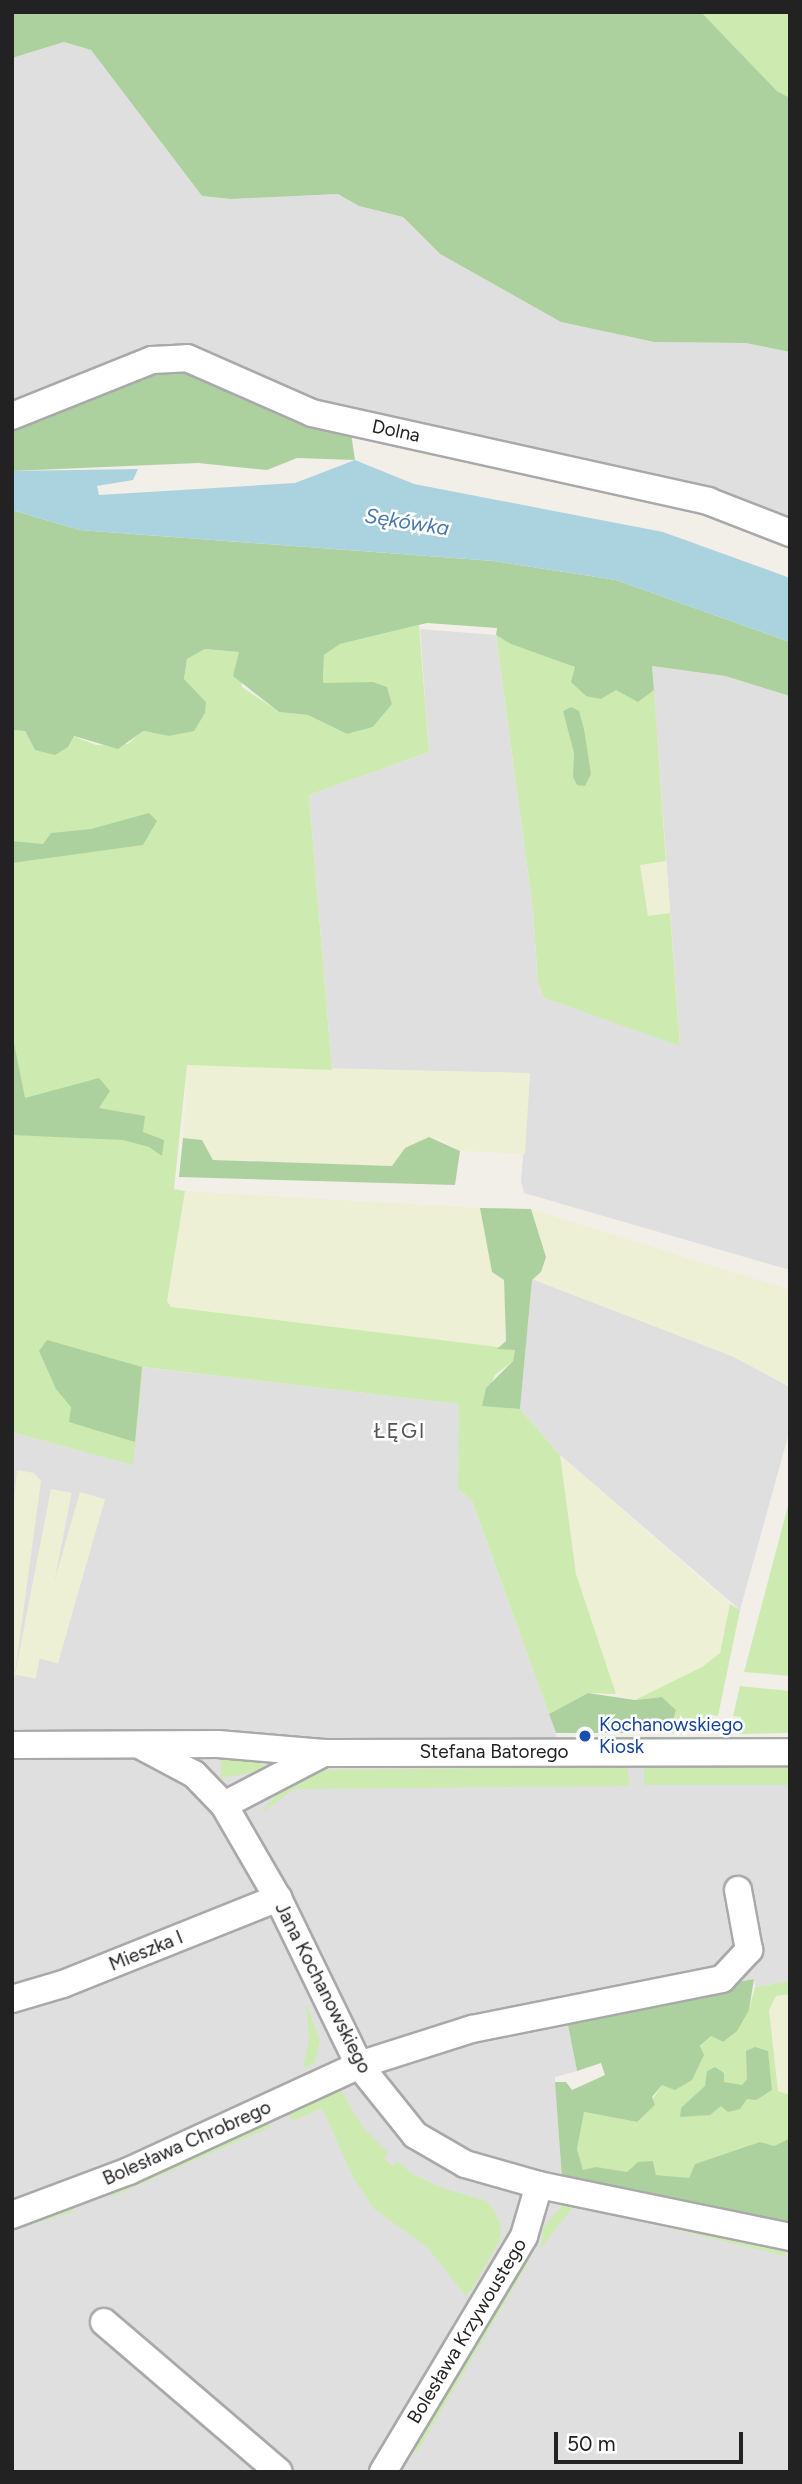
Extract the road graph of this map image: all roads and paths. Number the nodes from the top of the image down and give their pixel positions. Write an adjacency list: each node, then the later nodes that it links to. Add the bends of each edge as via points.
1 (12, 416): 2 (street, Dolna, via 152,360 187,358 312,413 708,501)
2 (790, 533)
3 (218, 1744): 5 (street, Stefana Batorego); 7 (street, Stefana Batorego); 8 (street)
4 (12, 1745): 5 (street, Jana Kochanowskiego)
5 (144, 1747): 8 (street, Jana Kochanowskiego, via 194,1774)
6 (790, 1752): 7 (street, Stefana Batorego)
7 (324, 1753): 9 (street, Stefana Batorego)
8 (205, 1786): 9 (street, Jana Kochanowskiego)
9 (224, 1805): 11 (street, Jana Kochanowskiego)
10 (738, 1890): 13 (street, Bolesława Chrobrego, via 749,1950 722,1979 472,2029)
11 (278, 1898): 12 (street, Mieszka I, via 63,1984); 13 (street, Jana Kochanowskiego)
12 (12, 1999)
13 (359, 2065): 14 (street, Jana Kochanowskiego, via 415,2135 465,2164); 15 (street, Bolesława Chrobrego, via 129,2171)
14 (539, 2185): 16 (street, Jana Kochanowskiego); 19 (street, Bolesława Krzywoustego, via 524,2236)
15 (12, 2215)
16 (790, 2237)
17 (104, 2322): 18 (street)
18 (279, 2472)
19 (383, 2472)

